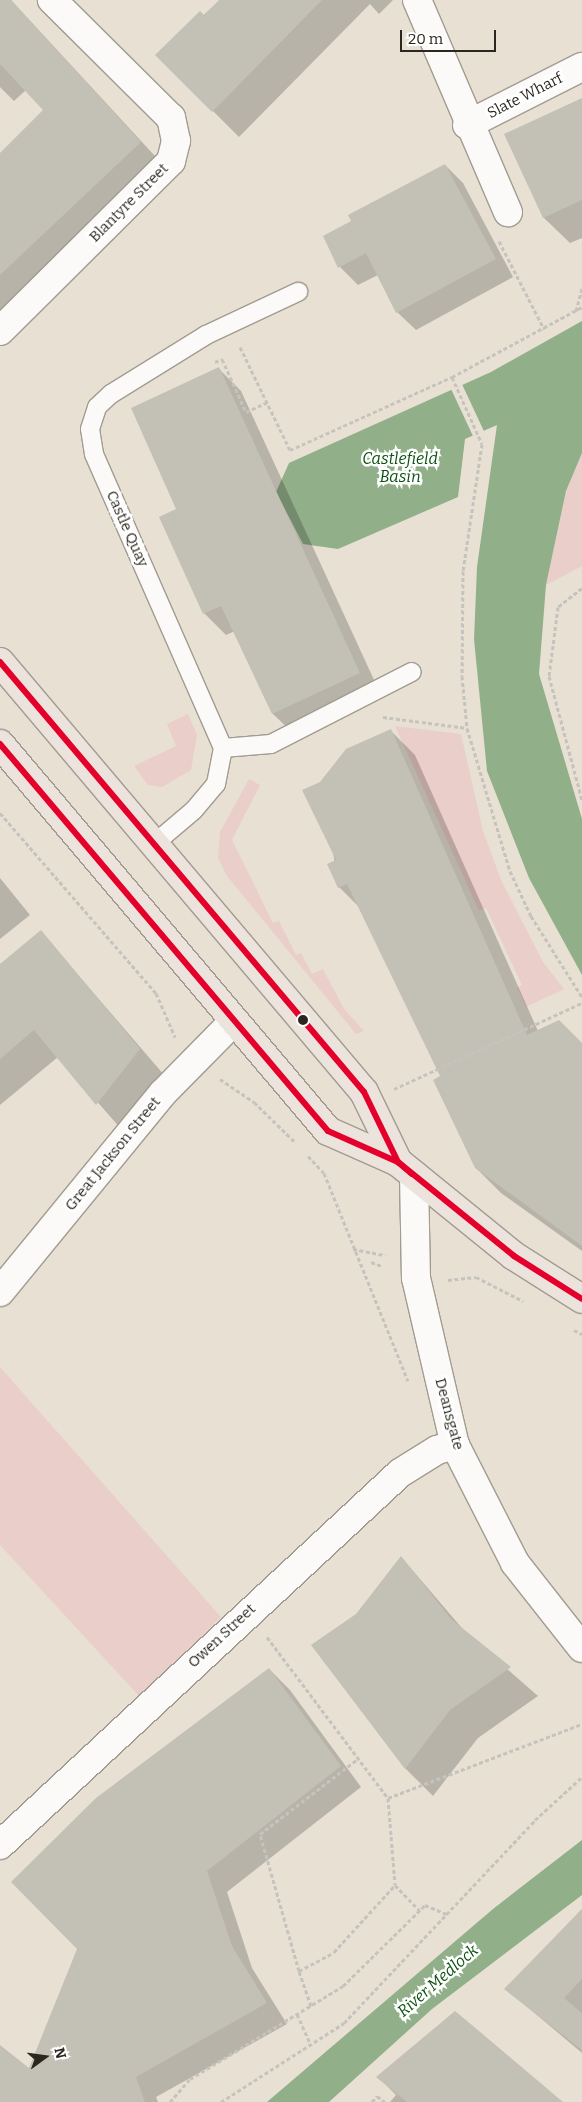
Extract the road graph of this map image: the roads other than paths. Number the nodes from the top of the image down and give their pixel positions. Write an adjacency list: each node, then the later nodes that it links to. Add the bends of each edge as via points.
1 (52, 0): 7 (street, Blantyre Street, via 171,118 176,141 172,161)
2 (417, 0): 4 (street)
3 (582, 67): 4 (street, Slate Wharf)
4 (467, 125): 5 (street)
5 (508, 212)
6 (298, 292): 11 (lane, Castle Quay, via 224,327 111,394 97,407 90,429 94,454)
7 (0, 331)
8 (0, 662): 12 (main road)
9 (412, 672): 11 (lane, via 352,705 259,748)
10 (0, 744): 13 (main road)
11 (223, 748): 12 (lane, via 216,784 194,810)
12 (154, 844): 14 (main road, via 364,1092)
13 (234, 1021): 14 (main road, via 328,1131); 15 (street, Great Jackson Street, via 162,1094)
14 (406, 1168): 16 (main road, via 514,1256); 17 (street, Deansgate, via 416,1278)
15 (2, 1285)
16 (582, 1299)
17 (455, 1445): 18 (street, Deansgate, via 515,1563); 19 (street, Owen Street, via 437,1450 400,1473)
18 (582, 1648)
19 (0, 1845)

